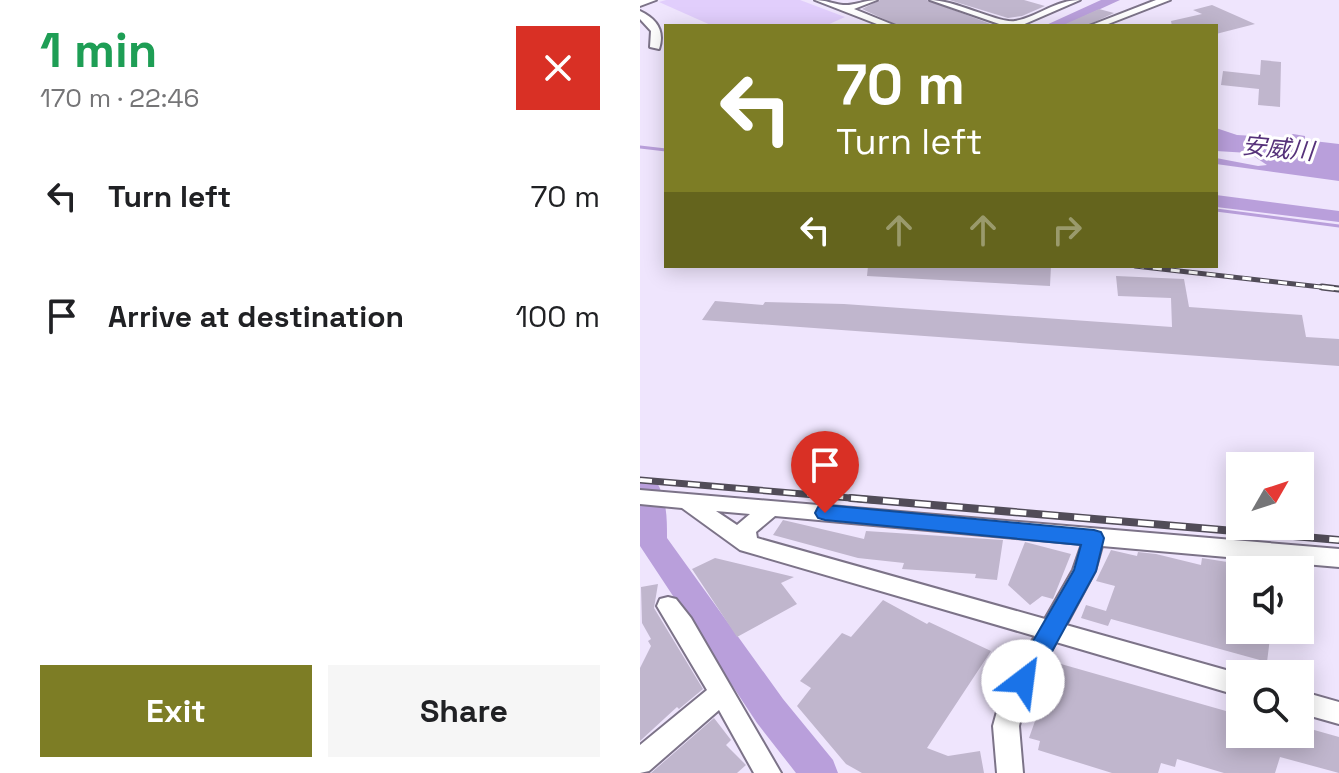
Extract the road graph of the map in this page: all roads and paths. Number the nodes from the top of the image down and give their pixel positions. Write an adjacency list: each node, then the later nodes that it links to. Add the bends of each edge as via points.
1 (651, 0): 8 (street)
2 (820, 0): 10 (street)
3 (872, 0): 10 (street)
4 (935, 0): 14 (street)
5 (1049, 0): 9 (street)
6 (1075, 0): 9 (street)
7 (1165, 0): 12 (street)
8 (640, 3)
9 (1063, 4): 15 (street)
10 (844, 9): 13 (street)
11 (640, 14): 19 (street, via 658,31)
12 (1116, 17): 16 (street); 17 (street)
13 (885, 24)
14 (1006, 24)
15 (1017, 24)
16 (1099, 24)
17 (1107, 24)
18 (640, 46): 19 (street)
19 (660, 47)
20 (640, 497): 21 (street)
21 (679, 500): 22 (street); 24 (street, via 704,511)
22 (772, 507): 23 (street); 24 (street, via 745,530)
23 (1094, 538): 25 (street); 27 (street, via 1084,571)
24 (748, 544): 27 (street)
25 (1339, 558)
26 (668, 606): 29 (street)
27 (1051, 632): 28 (street); 34 (street, via 1013,697 1006,726)
28 (1226, 681)
29 (721, 693): 32 (street); 33 (street)
30 (1314, 706): 31 (street)
31 (1339, 713)
32 (640, 762)
33 (762, 771)
34 (1010, 773)

